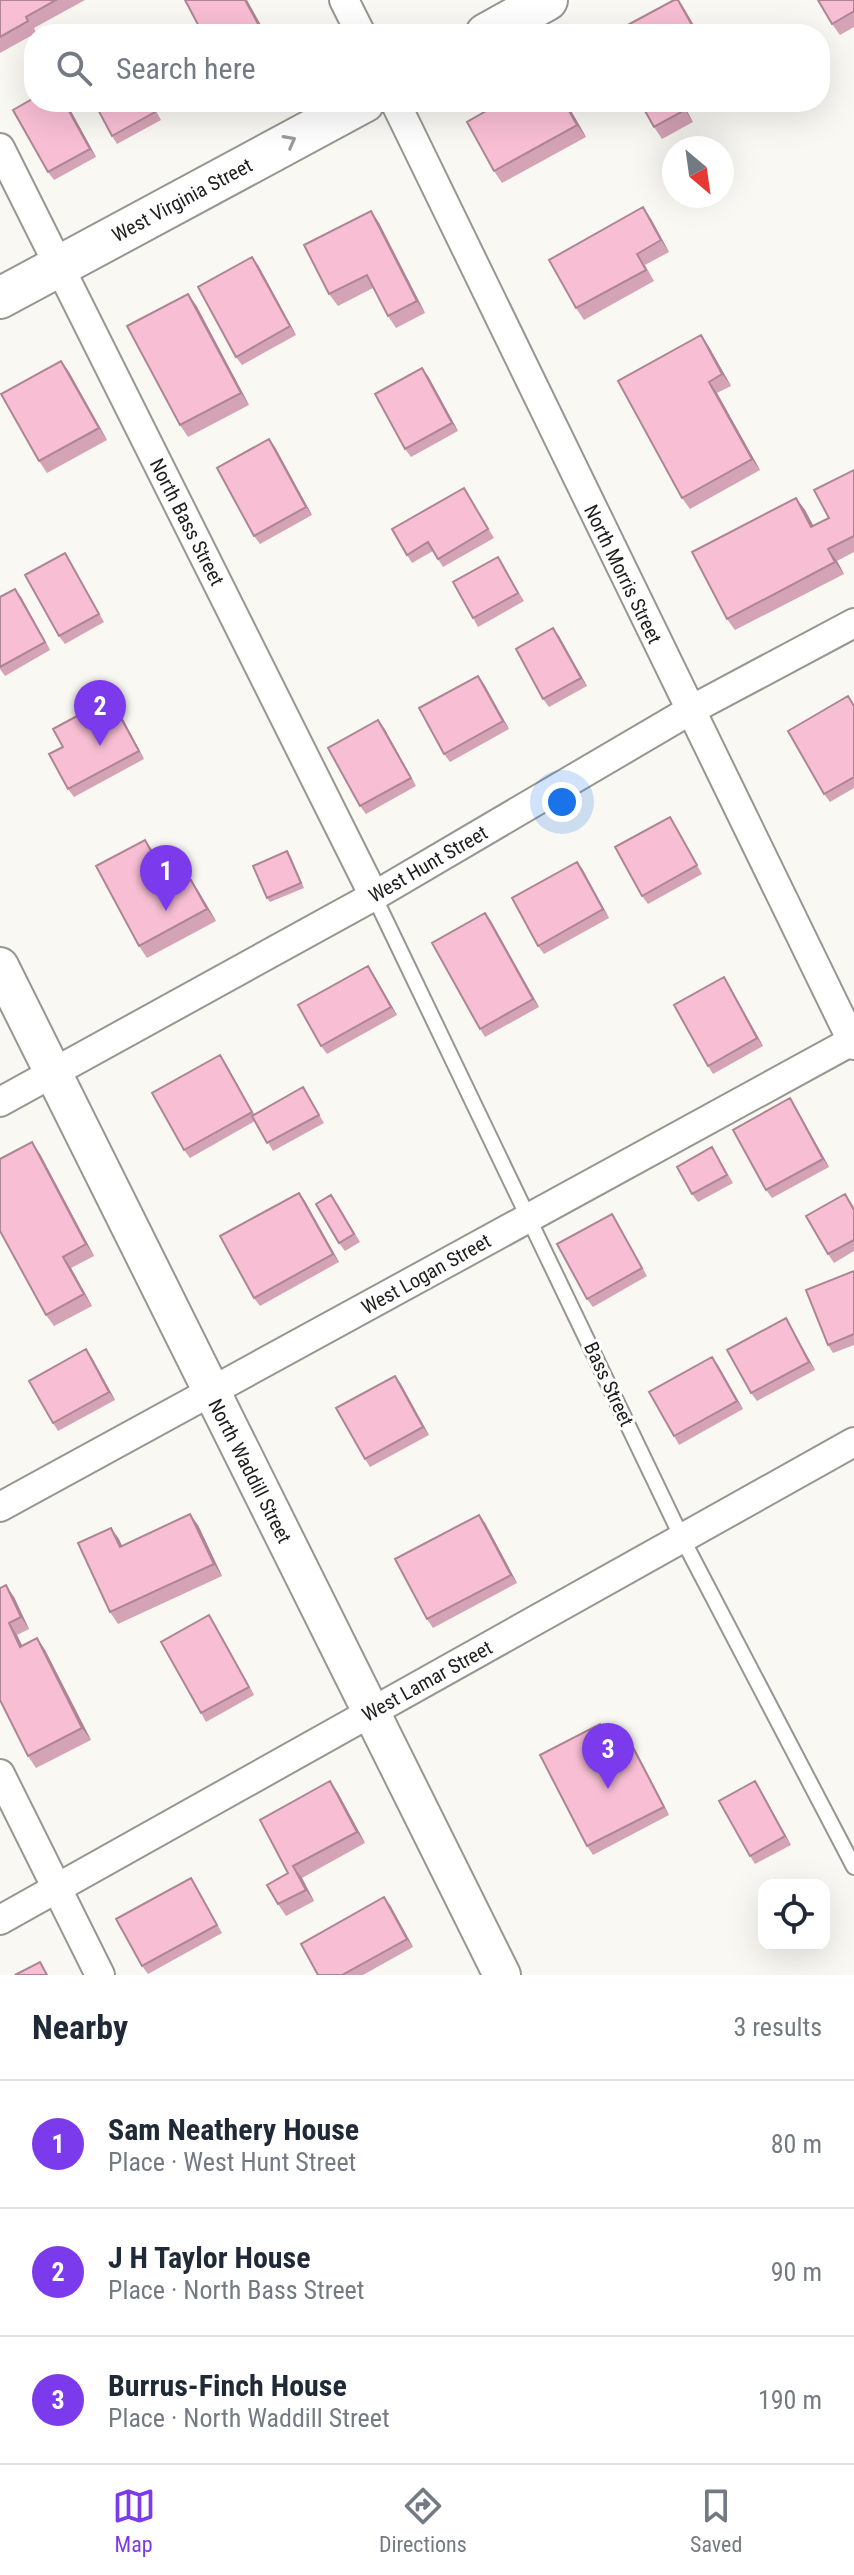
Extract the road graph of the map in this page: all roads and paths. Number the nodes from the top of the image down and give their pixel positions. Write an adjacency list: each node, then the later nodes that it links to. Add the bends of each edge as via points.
1 (344, 0): 3 (street)
2 (547, 0): 4 (main road)
3 (356, 24)
4 (504, 24)
5 (345, 112): 8 (main road, West Virginia Street, one-way to 5)
6 (400, 112): 11 (street, North Morris Street)
7 (0, 148): 8 (street, North Bass Street)
8 (59, 266): 9 (main road, West Virginia Street); 12 (street, North Bass Street)
9 (0, 298)
10 (854, 623): 11 (street, West Hunt Street)
11 (689, 711): 12 (street, West Hunt Street); 14 (street, North Morris Street)
12 (374, 896): 15 (street, West Hunt Street); 17 (lane, Bass Street)
13 (0, 966): 15 (street, North Waddill Street)
14 (853, 1043): 17 (street, West Logan Street)
15 (53, 1072): 16 (street, West Hunt Street); 18 (street, North Waddill Street)
16 (0, 1102)
17 (529, 1217): 18 (street, West Logan Street); 21 (lane, Bass Street)
18 (210, 1392): 20 (street, West Logan Street); 22 (street, North Waddill Street)
19 (854, 1442): 21 (street, West Lamar Street)
20 (0, 1507)
21 (682, 1538): 22 (street, West Lamar Street); 24 (lane, Bass Street)
22 (373, 1712): 25 (street, West Lamar Street); 28 (street, North Waddill Street)
23 (0, 1774): 25 (street)
24 (854, 1867)
25 (58, 1887): 26 (street, West Lamar Street); 27 (street)
26 (0, 1920)
27 (100, 1975)
28 (502, 1975)

